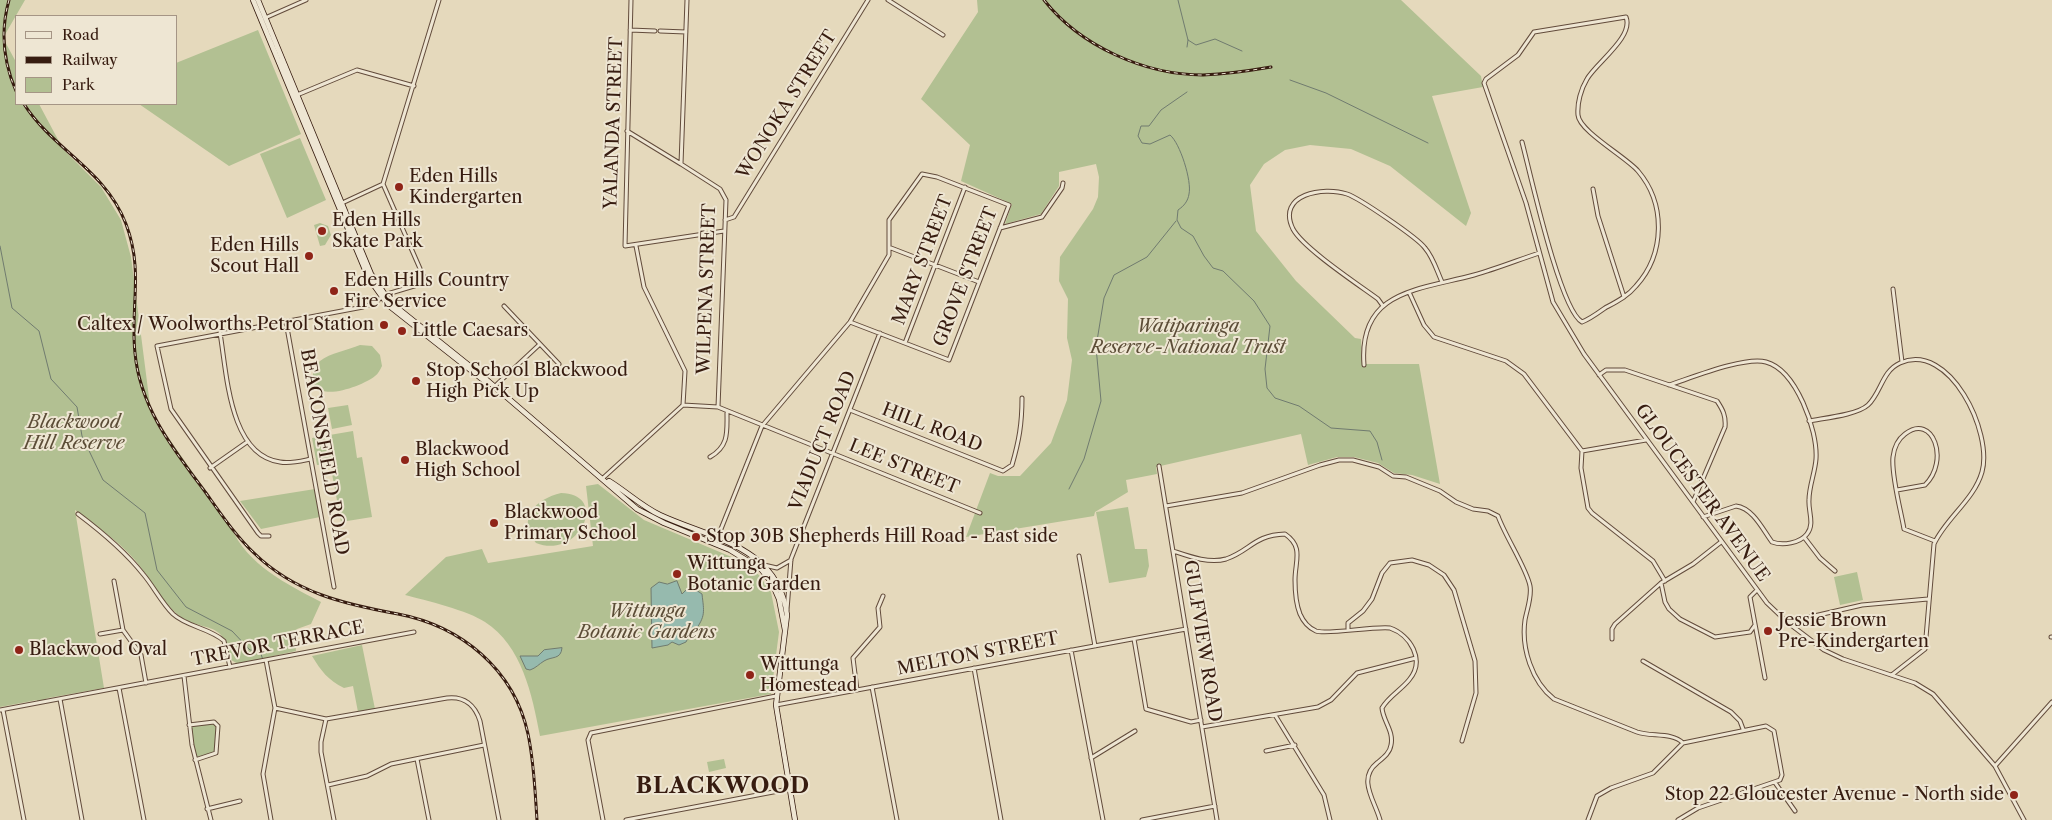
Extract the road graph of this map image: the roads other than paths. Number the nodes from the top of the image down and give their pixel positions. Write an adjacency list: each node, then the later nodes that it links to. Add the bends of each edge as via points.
1 (253, 0): 9 (main road)
2 (258, 0): 9 (main road)
3 (306, 0): 9 (street)
4 (439, 0): 15 (street)
5 (631, 0): 10 (street, YALANDA STREET)
6 (687, 0): 13 (street)
7 (868, 0): 25 (street, WONOKA STREET, via 734,217)
8 (888, 0): 14 (street)
9 (264, 19): 16 (main road)
10 (630, 30): 11 (street); 17 (street, YALANDA STREET)
11 (655, 31)
12 (660, 31): 13 (street)
13 (686, 32): 19 (street)
14 (943, 35)
15 (414, 86): 16 (street, via 357,70); 21 (street)
16 (295, 97): 24 (main road)
17 (626, 130): 19 (street, WILPENA STREET); 28 (street, YALANDA STREET, via 625,246)
18 (1522, 142): 37 (street, via 1540,216 1573,313 1582,322)
19 (681, 164): 25 (street, WILPENA STREET, via 720,189 726,200)
20 (1063, 183): 26 (street, via 1042,217)
21 (383, 184): 24 (street); 36 (street, via 425,280 422,284)
22 (965, 187): 26 (street, GROVE STREET, via 1009,205); 29 (street, via 922,174 889,220); 31 (street, MARY STREET)
23 (1593, 189): 37 (street, via 1598,216)
24 (340, 204): 36 (main road, via 368,277)
25 (725, 220): 27 (street, WILPENA STREET)
26 (1000, 228): 32 (street, GROVE STREET)
27 (724, 231): 28 (street); 54 (street, WILPENA STREET)
28 (636, 246): 53 (street, via 644,287 685,371)
29 (891, 248): 31 (street); 41 (street, via 890,255)
30 (1539, 253): 33 (street); 37 (street, GLOUCESTER AVENUE, via 1526,203 1486,89 1486,79 1518,55 1532,32 1626,17 1628,22 1624,35 1587,78 1578,109 1580,123 1632,164 1654,199 1659,227 1654,259 1636,287); 49 (street, GLOUCESTER AVENUE, via 1553,302)
31 (935, 265): 32 (street); 44 (street, MARY STREET)
32 (979, 282): 44 (street, GROVE STREET, via 949,360)
33 (1442, 282): 35 (street); 39 (street, via 1424,245 1349,194 1326,190 1302,195 1291,213 1298,236)
34 (1893, 289): 46 (street)
35 (1409, 292): 39 (street); 61 (street, via 1424,325 1434,337 1506,361 1519,370)
36 (382, 296): 40 (street, via 375,304); 51 (main road)
37 (1624, 297)
38 (504, 306): 45 (street)
39 (1383, 306): 48 (street, via 1374,316 1362,345)
40 (286, 322): 42 (street); 64 (street, BEACONSFIELD ROAD)
41 (850, 322): 43 (street); 58 (street)
42 (220, 333): 60 (street, via 236,419); 66 (street, via 157,346 171,409)
43 (880, 333): 44 (street); 55 (street, VIADUCT ROAD)
44 (905, 343)
45 (540, 344): 47 (street); 51 (street)
46 (1902, 362): 57 (street, via 1889,371 1872,400 1863,408); 77 (street, via 1934,363 1945,370 1967,400 1981,438 1984,462 1978,483)
47 (559, 364)
48 (1364, 365)
49 (1600, 375): 50 (street, via 1606,370 1625,370); 59 (street, GLOUCESTER AVENUE)
50 (1670, 385): 57 (street, via 1731,366 1766,362 1783,371 1805,405); 69 (street, via 1716,401 1725,414 1725,427)
51 (494, 387): 67 (main road)
52 (1022, 398): 55 (street, HILL ROAD, via 1018,445 1012,465 1003,471)
53 (683, 405): 54 (street); 67 (street)
54 (718, 408): 56 (street)
55 (850, 410): 62 (street, VIADUCT ROAD)
56 (727, 413): 58 (street); 63 (street, via 726,440 720,451)
57 (1809, 421): 75 (street, via 1816,458 1809,502 1811,528)
58 (762, 426): 62 (street, LEE STREET); 76 (street)
59 (1646, 440): 61 (street); 69 (street, GLOUCESTER AVENUE)
60 (247, 442): 64 (street, via 274,461); 66 (street)
61 (1582, 451): 86 (street, via 1588,508 1653,561)
62 (833, 453): 71 (street, LEE STREET); 82 (street, VIADUCT ROAD)
63 (710, 456)
64 (311, 460): 88 (street, BEACONSFIELD ROAD)
65 (1159, 466): 70 (street, GULFVIEW ROAD)
66 (210, 468): 74 (street, via 258,533)
67 (603, 478): 76 (main road, via 645,508); 79 (main road, via 643,512)
68 (1897, 490): 68 (street, via 1925,485 1937,468 1937,446 1929,433 1923,430 1910,431 1897,442 1892,460); 77 (street, via 1904,530)
69 (1692, 503): 73 (street, GLOUCESTER AVENUE)
70 (1166, 506): 80 (street, GULFVIEW ROAD); 131 (street, via 1242,493 1339,460 1379,467 1393,476 1406,477 1440,491 1473,510 1488,511 1498,516 1530,586 1525,622 1526,648 1532,669 1547,694 1645,735 1672,737)
71 (980, 513)
72 (78, 514): 108 (street, via 117,544 175,616 224,641)
73 (1703, 517): 75 (street, via 1736,506 1750,513 1772,542 1791,543); 78 (street, GLOUCESTER AVENUE)
74 (269, 536)
75 (1804, 537): 84 (street)
76 (718, 538): 79 (street); 83 (main road, via 746,551)
77 (1935, 540): 91 (street)
78 (1721, 542): 86 (street); 89 (street, GLOUCESTER AVENUE)
79 (716, 544): 97 (main road, via 761,569 779,599)
80 (1173, 551): 95 (street, GULFVIEW ROAD); 98 (street, via 1199,559 1226,559 1260,538 1285,534 1298,549 1297,601 1307,625 1320,632)
81 (1079, 556): 103 (street)
82 (791, 559): 83 (street, via 777,568); 92 (street, VIADUCT ROAD)
83 (764, 565): 92 (main road, via 776,580)
84 (1835, 572)
85 (114, 581): 96 (street)
86 (1666, 581): 87 (street)
87 (1661, 583): 94 (street, via 1665,602 1674,615 1715,637 1750,632); 102 (street, via 1616,624 1612,629)
88 (334, 587)
89 (1756, 591): 93 (street, GLOUCESTER AVENUE); 94 (street, via 1750,597)
90 (883, 596): 116 (street, via 878,608 880,627 853,658)
91 (1928, 598): 93 (street, via 1862,605); 110 (street, via 1925,649)
92 (787, 615): 97 (main road)
93 (1788, 622): 110 (street, GLOUCESTER AVENUE, via 1824,650)
94 (1755, 625): 112 (street)
95 (1186, 629): 101 (street, MELTON STREET); 125 (street, GULFVIEW ROAD)
96 (123, 630): 100 (street); 113 (street, via 141,655)
97 (785, 630): 117 (main road)
98 (1348, 630): 105 (street, via 1382,627 1397,630 1412,644); 130 (street, via 1348,623 1372,599 1382,574 1390,564 1412,560 1429,564 1444,575 1454,590 1474,658 1476,693)
99 (414, 632): 106 (street, TREVOR TERRACE)
100 (100, 634)
101 (1134, 639): 103 (street, MELTON STREET); 125 (street, via 1146,709 1191,722)
102 (1612, 639)
103 (1095, 646): 104 (street, MELTON STREET)
104 (1071, 650): 109 (street, MELTON STREET); 135 (street)
105 (1416, 658): 123 (street, via 1357,673 1331,700 1318,707); 163 (street, via 1410,679 1382,708 1391,746 1371,770 1367,784)
106 (266, 660): 108 (street, TREVOR TERRACE); 121 (street)
107 (1643, 661): 128 (street, via 1731,712)
108 (230, 667): 111 (street, TREVOR TERRACE)
109 (974, 668): 114 (street, MELTON STREET); 158 (street)
110 (1892, 674): 138 (street, GLOUCESTER AVENUE, via 1933,694)
111 (184, 676): 113 (street, TREVOR TERRACE); 126 (street)
112 (1765, 678)
113 (146, 683): 115 (street, TREVOR TERRACE)
114 (872, 687): 116 (street, MELTON STREET); 157 (street)
115 (119, 688): 118 (street, TREVOR TERRACE); 148 (street)
116 (857, 690): 120 (street, MELTON STREET)
117 (776, 696): 120 (main road); 154 (street, via 595,731 589,736)
118 (60, 699): 122 (street, TREVOR TERRACE); 147 (street)
119 (2052, 702): 138 (street)
120 (776, 705): 141 (main road)
121 (275, 708): 124 (street); 150 (street, via 263,774)
122 (2, 710): 146 (street)
123 (1275, 714): 127 (street); 133 (street)
124 (326, 719): 132 (street, via 454,697 467,701 478,713); 140 (street, via 321,742)
125 (1200, 720): 127 (street, GULFVIEW ROAD)
126 (188, 725): 137 (street); 137 (street, via 214,722 218,726 216,753)
127 (1202, 727): 143 (street, GULFVIEW ROAD)
128 (1743, 729): 131 (street); 139 (street, via 1766,726 1774,731 1782,775)
129 (1135, 731): 135 (street)
130 (1462, 740)
131 (1683, 743): 164 (street, via 1653,772 1597,796)
132 (484, 745): 136 (street); 153 (street)
133 (1295, 746): 134 (street); 162 (street, via 1324,795)
134 (1266, 751)
135 (1091, 758): 159 (street)
136 (417, 759): 140 (street); 152 (street)
137 (195, 760): 144 (street)
138 (1995, 766): 166 (street, GLOUCESTER AVENUE)
139 (1776, 784): 145 (street); 165 (street, via 1698,808)
140 (328, 785): 151 (street)
141 (789, 789): 155 (street); 156 (main road)
142 (240, 801): 144 (street)
143 (1215, 806): 160 (street); 161 (street, GULFVIEW ROAD)
144 (207, 809): 149 (street)
145 (1795, 811)
146 (24, 820)
147 (82, 820)
148 (144, 820)
149 (210, 820)
150 (271, 820)
151 (334, 820)
152 (429, 820)
153 (499, 820)
154 (603, 820)
155 (626, 820)
156 (795, 820)
157 (897, 820)
158 (1001, 820)
159 (1103, 820)
160 (1142, 820)
161 (1217, 820)
162 (1330, 820)
163 (1380, 820)
164 (1588, 820)
165 (1678, 820)
166 (2024, 820)

